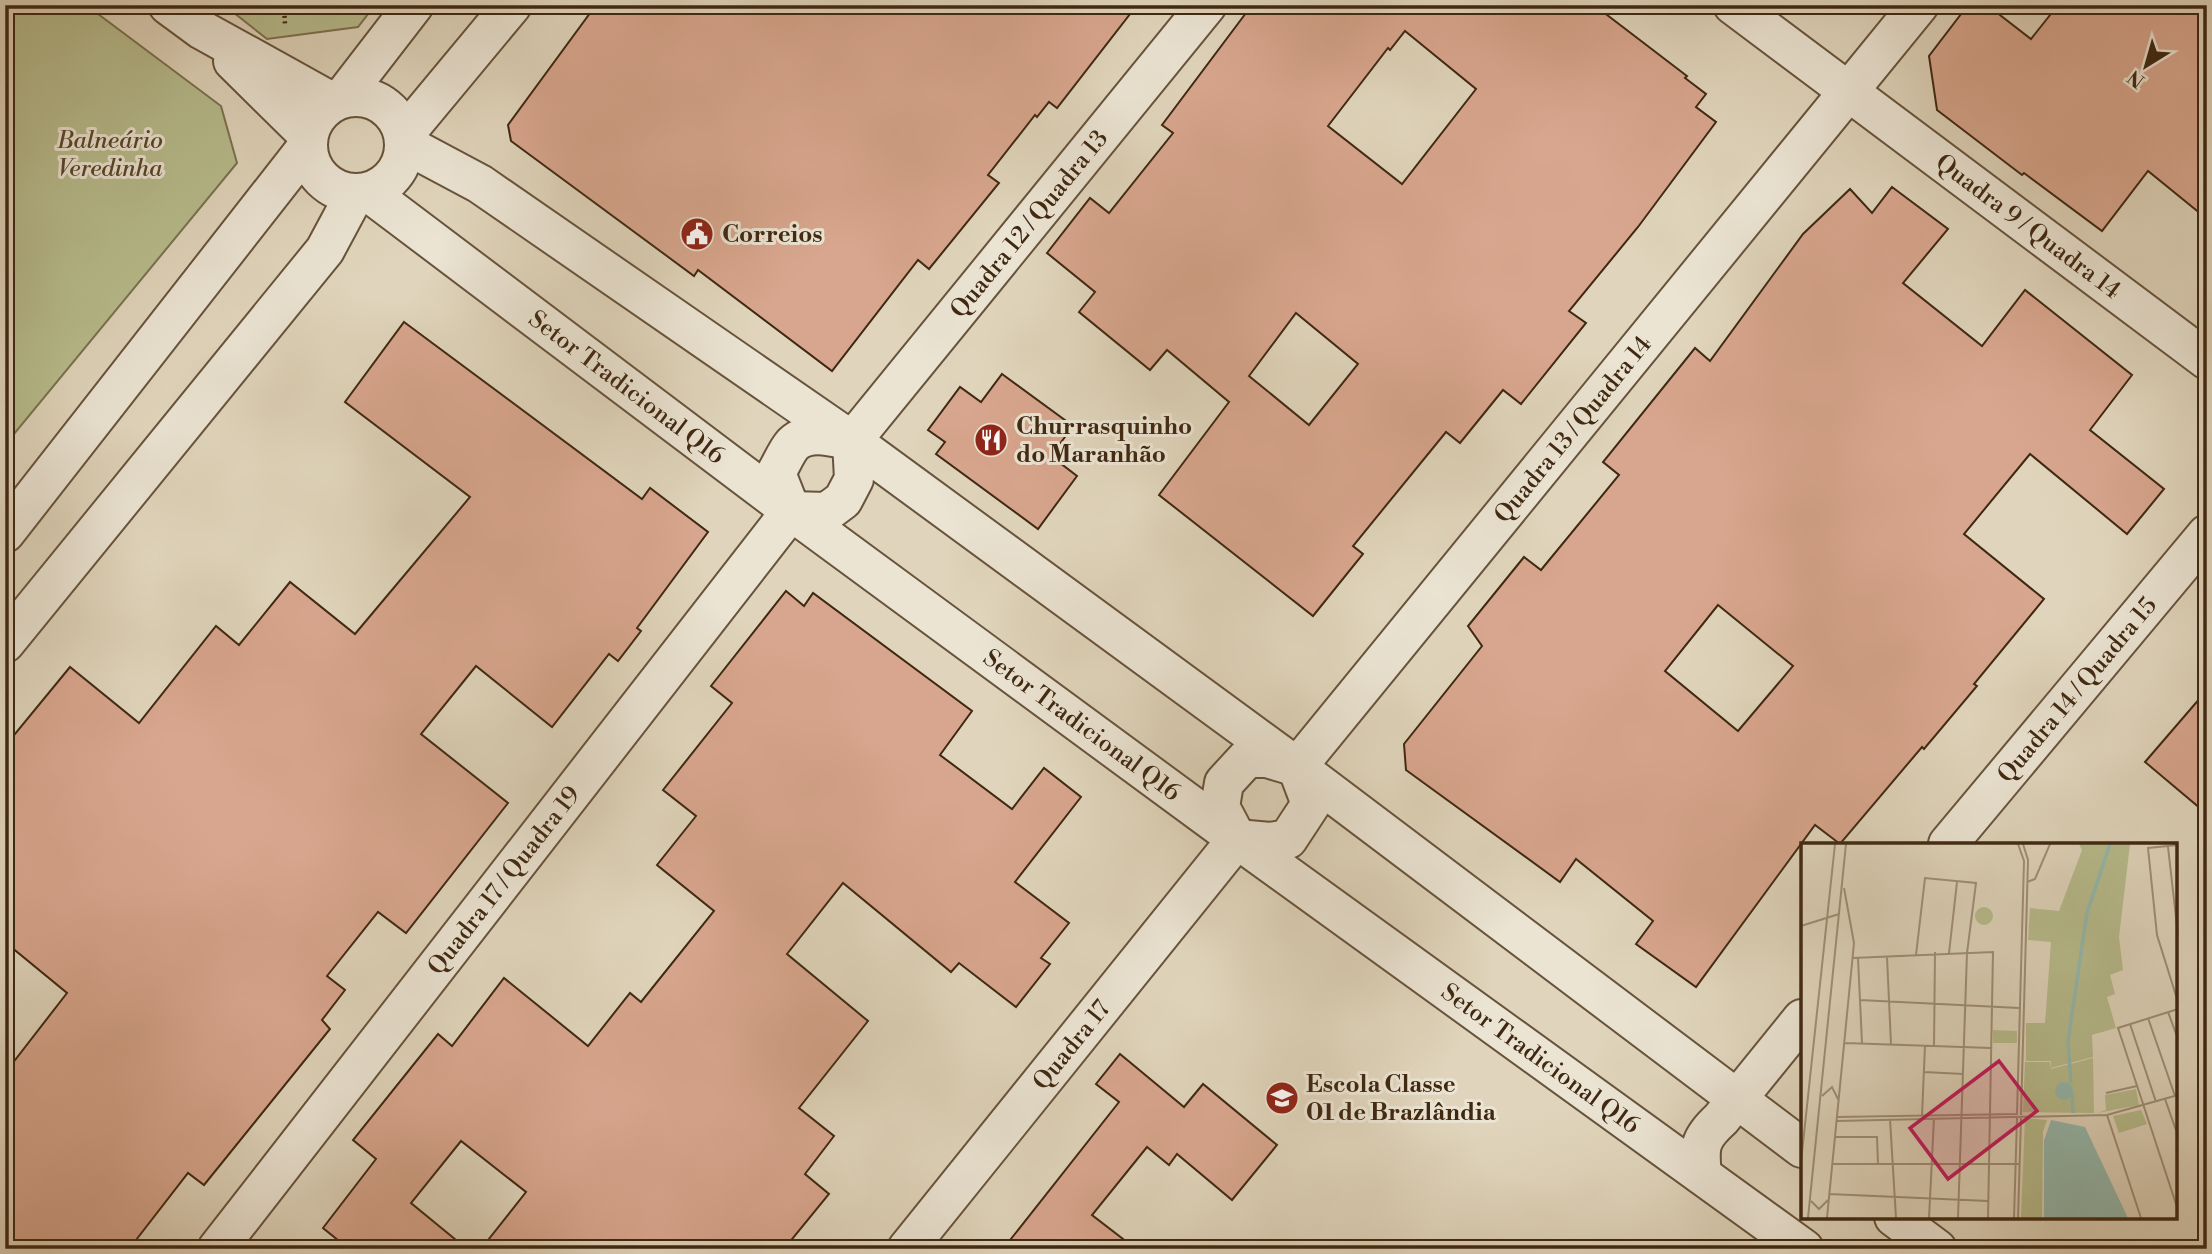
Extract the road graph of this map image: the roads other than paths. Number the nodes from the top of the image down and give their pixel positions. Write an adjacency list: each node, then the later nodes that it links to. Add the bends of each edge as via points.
1 (167, 5): 7 (street)
2 (414, 5): 9 (street)
3 (512, 5): 10 (street)
4 (1207, 5): 14 (street, Quadra 12 / Quadra 13)
5 (1733, 5): 8 (street, Quadra 9 / Quadra 14)
6 (1919, 5): 8 (street, Quadra 13 / Quadra 14)
7 (202, 30): 9 (street); 11 (street)
8 (1848, 93): 13 (street, Quadra 9 / Quadra 14); 19 (street, Quadra 13 / Quadra 14)
9 (337, 99): 10 (street, via 363,96 382,103 396,117); 11 (street, via 317,116)
10 (405, 140): 12 (street, via 403,160 395,175 383,186); 14 (street, via 480,184)
11 (308, 141): 12 (street, via 314,170 332,187); 16 (street)
12 (361, 193): 15 (street, Setor Tradicional Q16); 18 (street, via 325,250)
13 (2207, 360)
14 (852, 441): 15 (street, via 854,479 843,500 827,512); 15 (street, via 810,435 793,444 776,473); 19 (street)
15 (791, 511): 20 (street, Setor Tradicional Q16); 27 (street, Quadra 17 / Quadra 19)
16 (5, 533)
17 (2207, 534): 21 (street, Quadra 14 / Quadra 15)
18 (5, 643)
19 (1297, 767): 20 (street, via 1311,804 1288,839); 20 (street, via 1267,758 1247,758 1224,783 1220,807); 23 (street)
20 (1237, 839): 25 (street, Setor Tradicional Q16); 28 (street, Quadra 17)
21 (1950, 843)
22 (1801, 1019): 23 (street)
23 (1736, 1098): 24 (street); 25 (street, via 1706,1133 1699,1149)
24 (1801, 1147)
25 (1702, 1175): 29 (street, Setor Tradicional Q16)
26 (1900, 1231): 30 (street)
27 (217, 1249)
28 (907, 1249)
29 (1804, 1249)
30 (1937, 1249)

